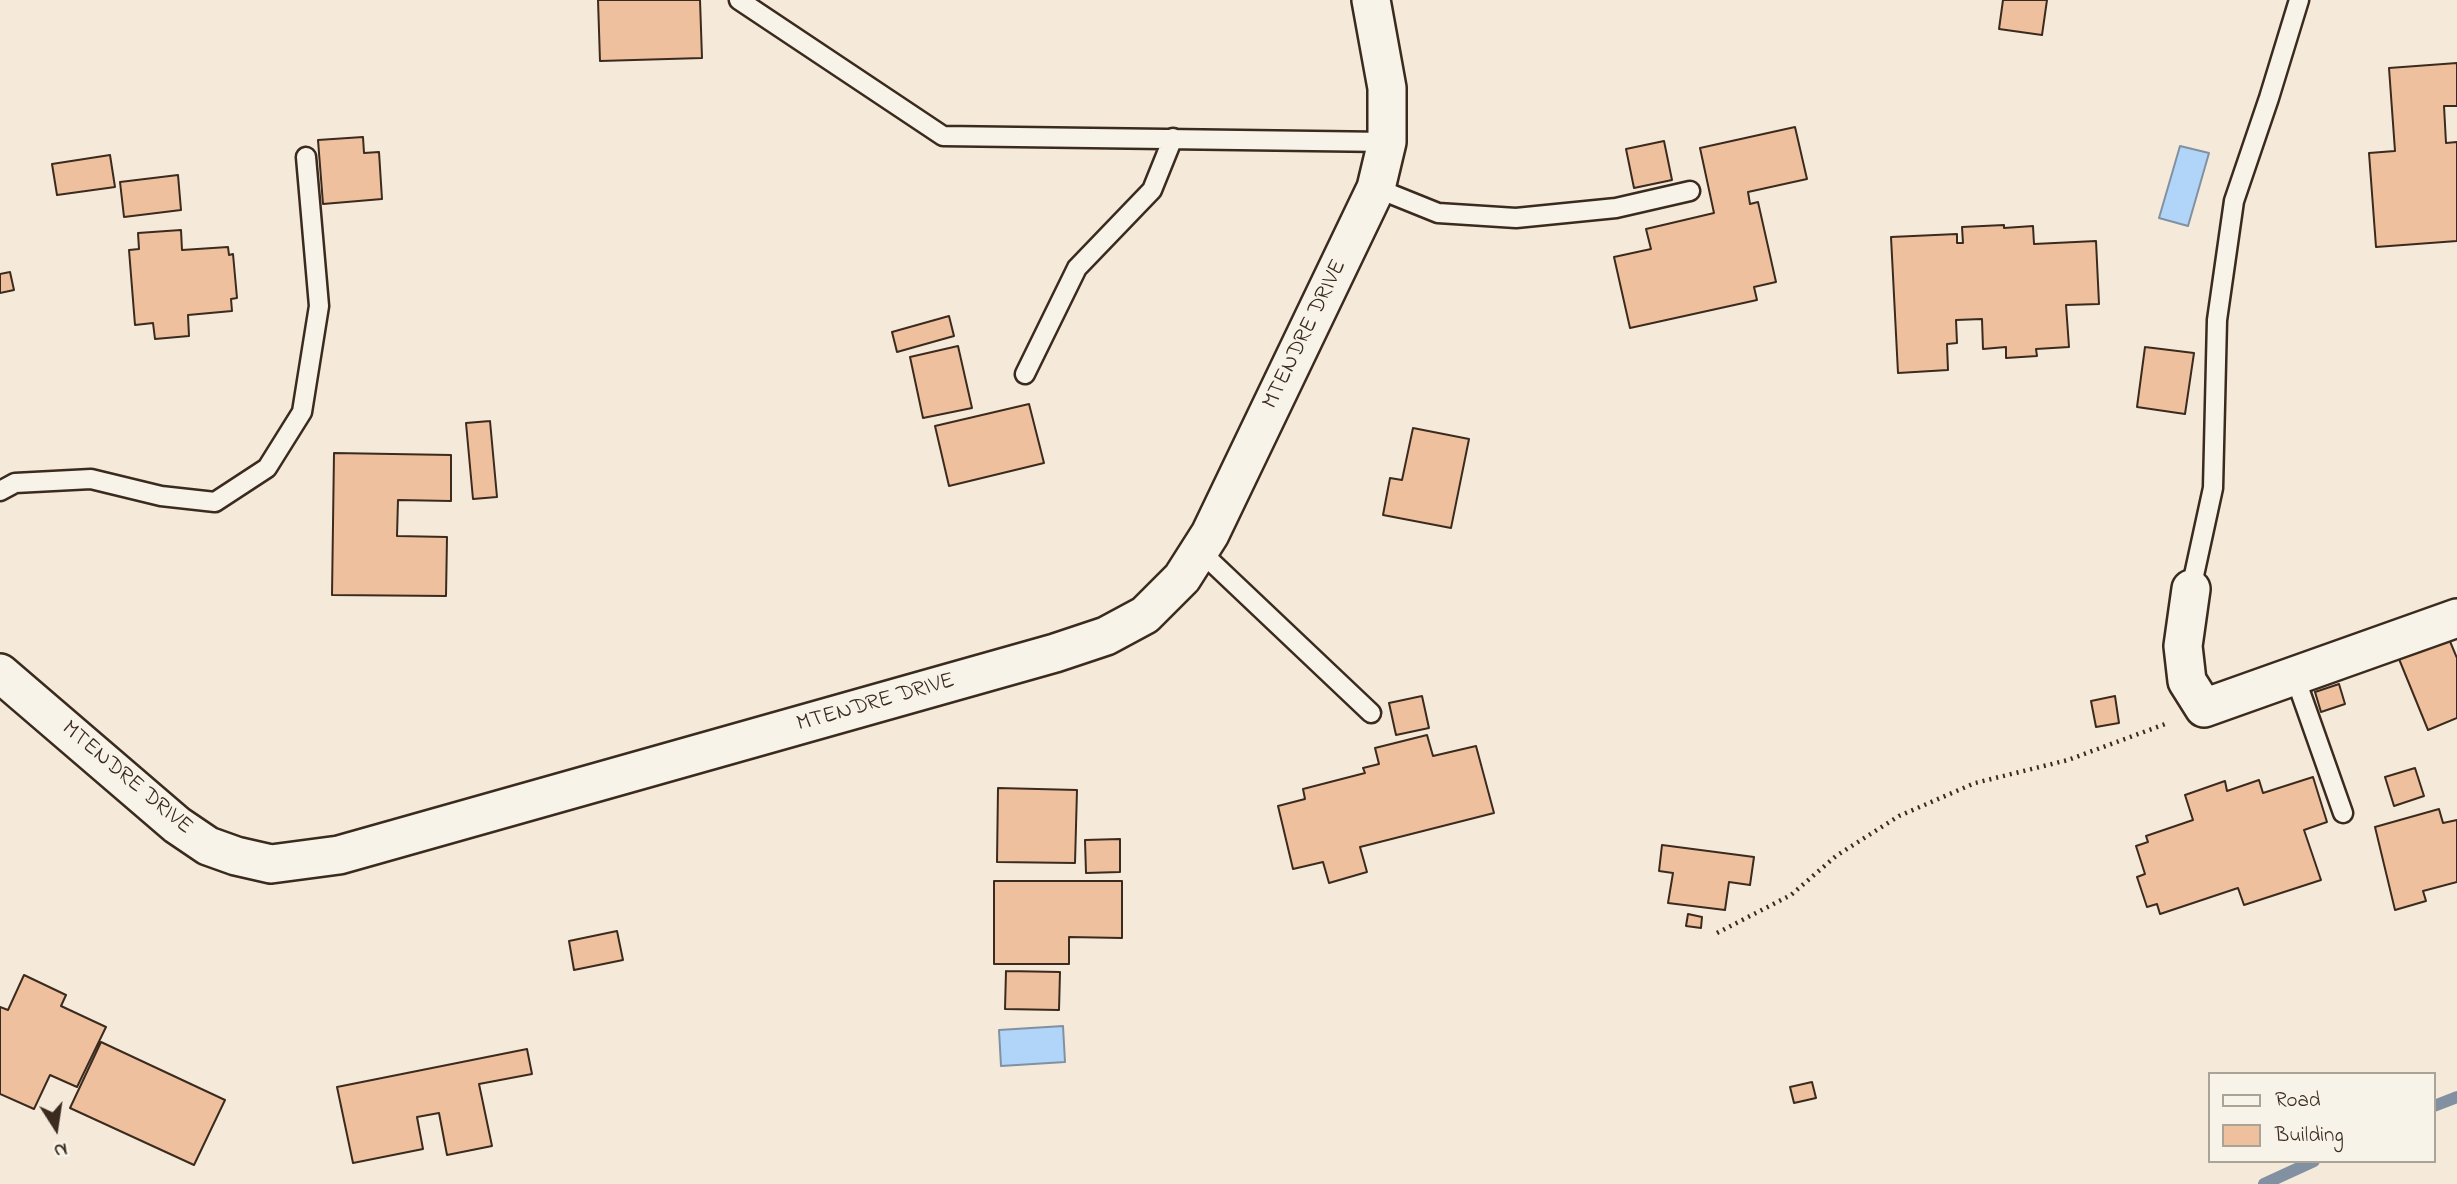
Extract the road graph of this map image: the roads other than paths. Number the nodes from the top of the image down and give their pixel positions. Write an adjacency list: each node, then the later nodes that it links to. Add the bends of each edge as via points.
1 (739, 0): 4 (lane, via 943,136)
2 (1371, 0): 5 (street, MTENDRE DRIVE, via 1387,88)
3 (2299, 0): 12 (lane, via 2234,201 2217,320 2213,488)
4 (1173, 138): 5 (lane); 9 (lane, via 1153,190 1077,268)
5 (1387, 142): 7 (street, MTENDRE DRIVE)
6 (306, 157): 10 (lane, via 319,306 302,412 267,468 215,502 161,496 91,480 15,483)
7 (1376, 188): 8 (lane, via 1438,213 1516,218 1616,208); 11 (street, MTENDRE DRIVE)
8 (1690, 191)
9 (1025, 374)
10 (0, 491)
11 (1199, 551): 14 (street, MTENDRE DRIVE, via 1182,578 1144,615 1106,636 340,855 271,864 208,846 177,825); 16 (lane)
12 (2191, 589): 15 (street, via 2184,657 2187,681 2204,708)
13 (2457, 618): 15 (street)
14 (0, 673)
15 (2295, 677): 17 (lane)
16 (1371, 713)
17 (2343, 813)

